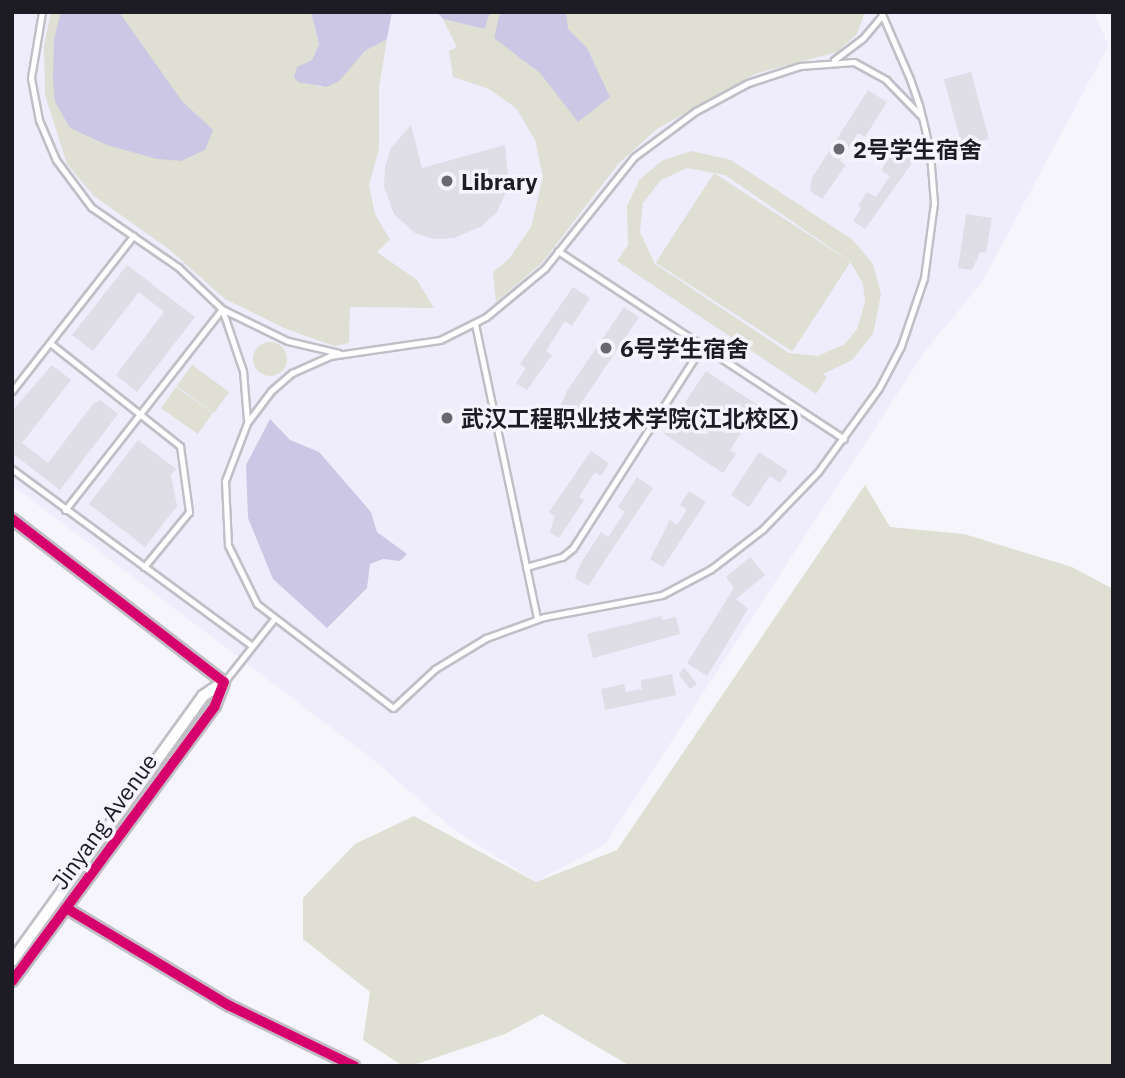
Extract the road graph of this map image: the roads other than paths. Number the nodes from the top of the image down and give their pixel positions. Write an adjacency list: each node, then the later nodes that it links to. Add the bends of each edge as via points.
1 (42, 12): 5 (lane, via 31,78 38,120 49,147 81,196)
2 (882, 14): 3 (lane, via 863,38); 4 (lane)
3 (833, 61): 4 (lane, via 869,68); 6 (lane, via 748,83 660,136 621,170)
4 (921, 116): 15 (lane, via 933,178 924,278 891,368)
5 (133, 236): 7 (lane, via 178,267); 9 (lane)
6 (558, 251): 8 (lane, via 516,296); 10 (lane)
7 (222, 309): 11 (lane, via 288,341); 13 (lane); 14 (lane, via 243,370)
8 (475, 324): 11 (lane, via 411,347); 20 (lane)
9 (50, 343): 12 (lane); 13 (lane)
10 (702, 346): 15 (lane); 20 (lane, via 573,548 562,557)
11 (344, 354): 14 (lane, via 292,373 271,391)
12 (12, 391)
13 (140, 414): 17 (lane); 19 (lane, via 180,446 190,500 189,512)
14 (247, 423): 21 (lane, via 225,481 225,531 247,588)
15 (844, 439): 22 (lane, via 763,529 702,574 648,600)
16 (12, 469): 17 (lane)
17 (65, 510): 19 (lane)
18 (12, 519): 24 (street)
19 (144, 567): 23 (lane)
20 (526, 567): 22 (lane)
21 (274, 619): 22 (lane, via 393,708 459,653); 23 (lane)
22 (537, 619)
23 (252, 646): 24 (lane)
24 (224, 682): 25 (street, Jinyang Avenue, via 215,706); 26 (street, Jinyang Avenue, via 203,696)
25 (66, 908): 27 (street, Jinyang Avenue); 28 (street, via 230,1006)
26 (12, 961)
27 (12, 982)
28 (355, 1066)

